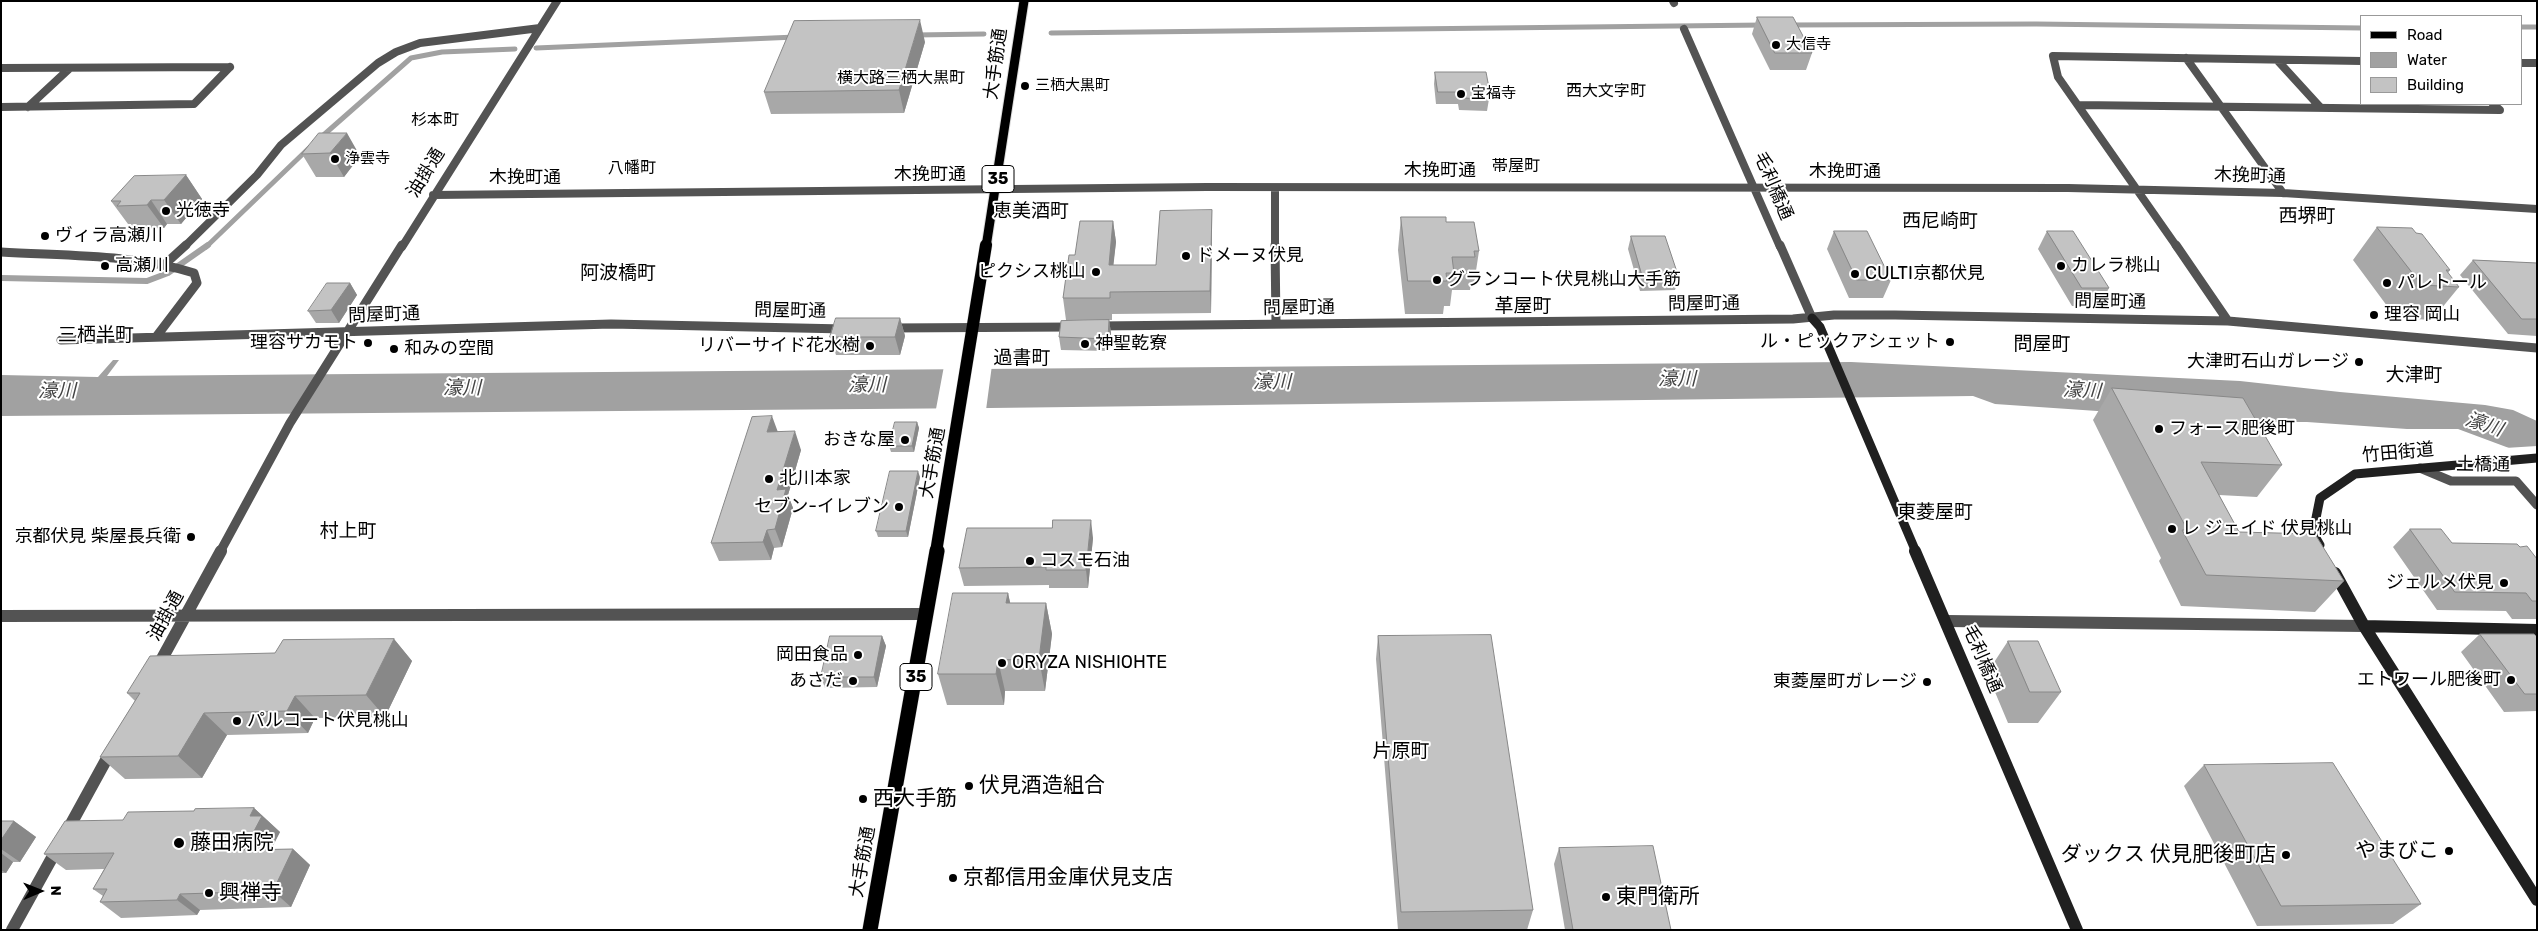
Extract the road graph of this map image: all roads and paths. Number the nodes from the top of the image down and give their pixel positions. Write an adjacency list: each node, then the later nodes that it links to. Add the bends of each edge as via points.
1 (1024, 1): 21 (main road, 大手筋通 / 35)
2 (557, 2): 3 (street, 油掛通)
3 (540, 28): 23 (street, 油掛通); 26 (street, via 420,43 378,63 281,145 257,175)
4 (1684, 29): 19 (street, 毛利橋通)
5 (2186, 58): 6 (street); 12 (street, via 2053,56 2058,77); 14 (street)
6 (2278, 61): 7 (street); 16 (street)
7 (2360, 62)
8 (2523, 63): 9 (street)
9 (2537, 63)
10 (1, 68): 11 (street)
11 (70, 68): 15 (street); 15 (street, via 230,67 194,104)
12 (2078, 105): 14 (street); 20 (street)
13 (2494, 105): 16 (street, via 2500,110)
14 (2220, 106): 16 (street); 22 (street)
15 (28, 107): 17 (street)
16 (2320, 107)
17 (1, 108)
18 (1275, 188): 19 (street, 木挽町通); 21 (street, 木挽町通); 29 (street)
19 (1755, 188): 20 (street, 木挽町通); 27 (street, 毛利橋通)
20 (2138, 189): 22 (street, 木挽町通); 28 (street)
21 (997, 190): 23 (street, 木挽町通); 32 (main road, 大手筋通 / 35)
22 (2284, 193): 24 (street, 木挽町通)
23 (433, 195): 33 (street, 油掛通)
24 (2537, 209)
25 (1, 252): 26 (street)
26 (168, 266): 34 (street, via 194,273 197,283)
27 (1812, 318): 28 (street, 問屋町通, via 1895,315); 29 (street, 問屋町通); 43 (main road, 毛利橋通, via 1820,327 1854,403)
28 (2228, 321): 36 (street, 問屋町通)
29 (1276, 324): 32 (street, 問屋町通)
30 (858, 328): 33 (street, 問屋町通, via 611,324)
31 (877, 328): 32 (street, 問屋町通)
32 (974, 328): 40 (main road, 大手筋通 / 35)
33 (348, 333): 34 (street, 問屋町通); 42 (street, 油掛通, via 290,423)
34 (156, 337): 35 (street, 問屋町通)
35 (62, 340)
36 (2537, 348)
37 (2537, 458): 38 (main road, 竹田街道)
38 (2420, 468): 39 (street, 土橋通, via 2444,480 2516,481); 44 (main road, 竹田街道, via 2355,474 2320,498 2313,533)
39 (2537, 505)
40 (927, 614): 42 (street); 50 (main road, 大手筋通 / 35)
41 (1, 616): 42 (street)
42 (186, 616): 46 (street, 油掛通)
43 (1947, 622): 44 (street); 51 (main road, 毛利橋通)
44 (2364, 626): 45 (main road); 48 (main road, 竹田街道)
45 (2537, 630)
46 (152, 676)
47 (118, 738): 49 (street)
48 (2537, 900)
49 (12, 930)
50 (870, 930)
51 (2078, 930)

